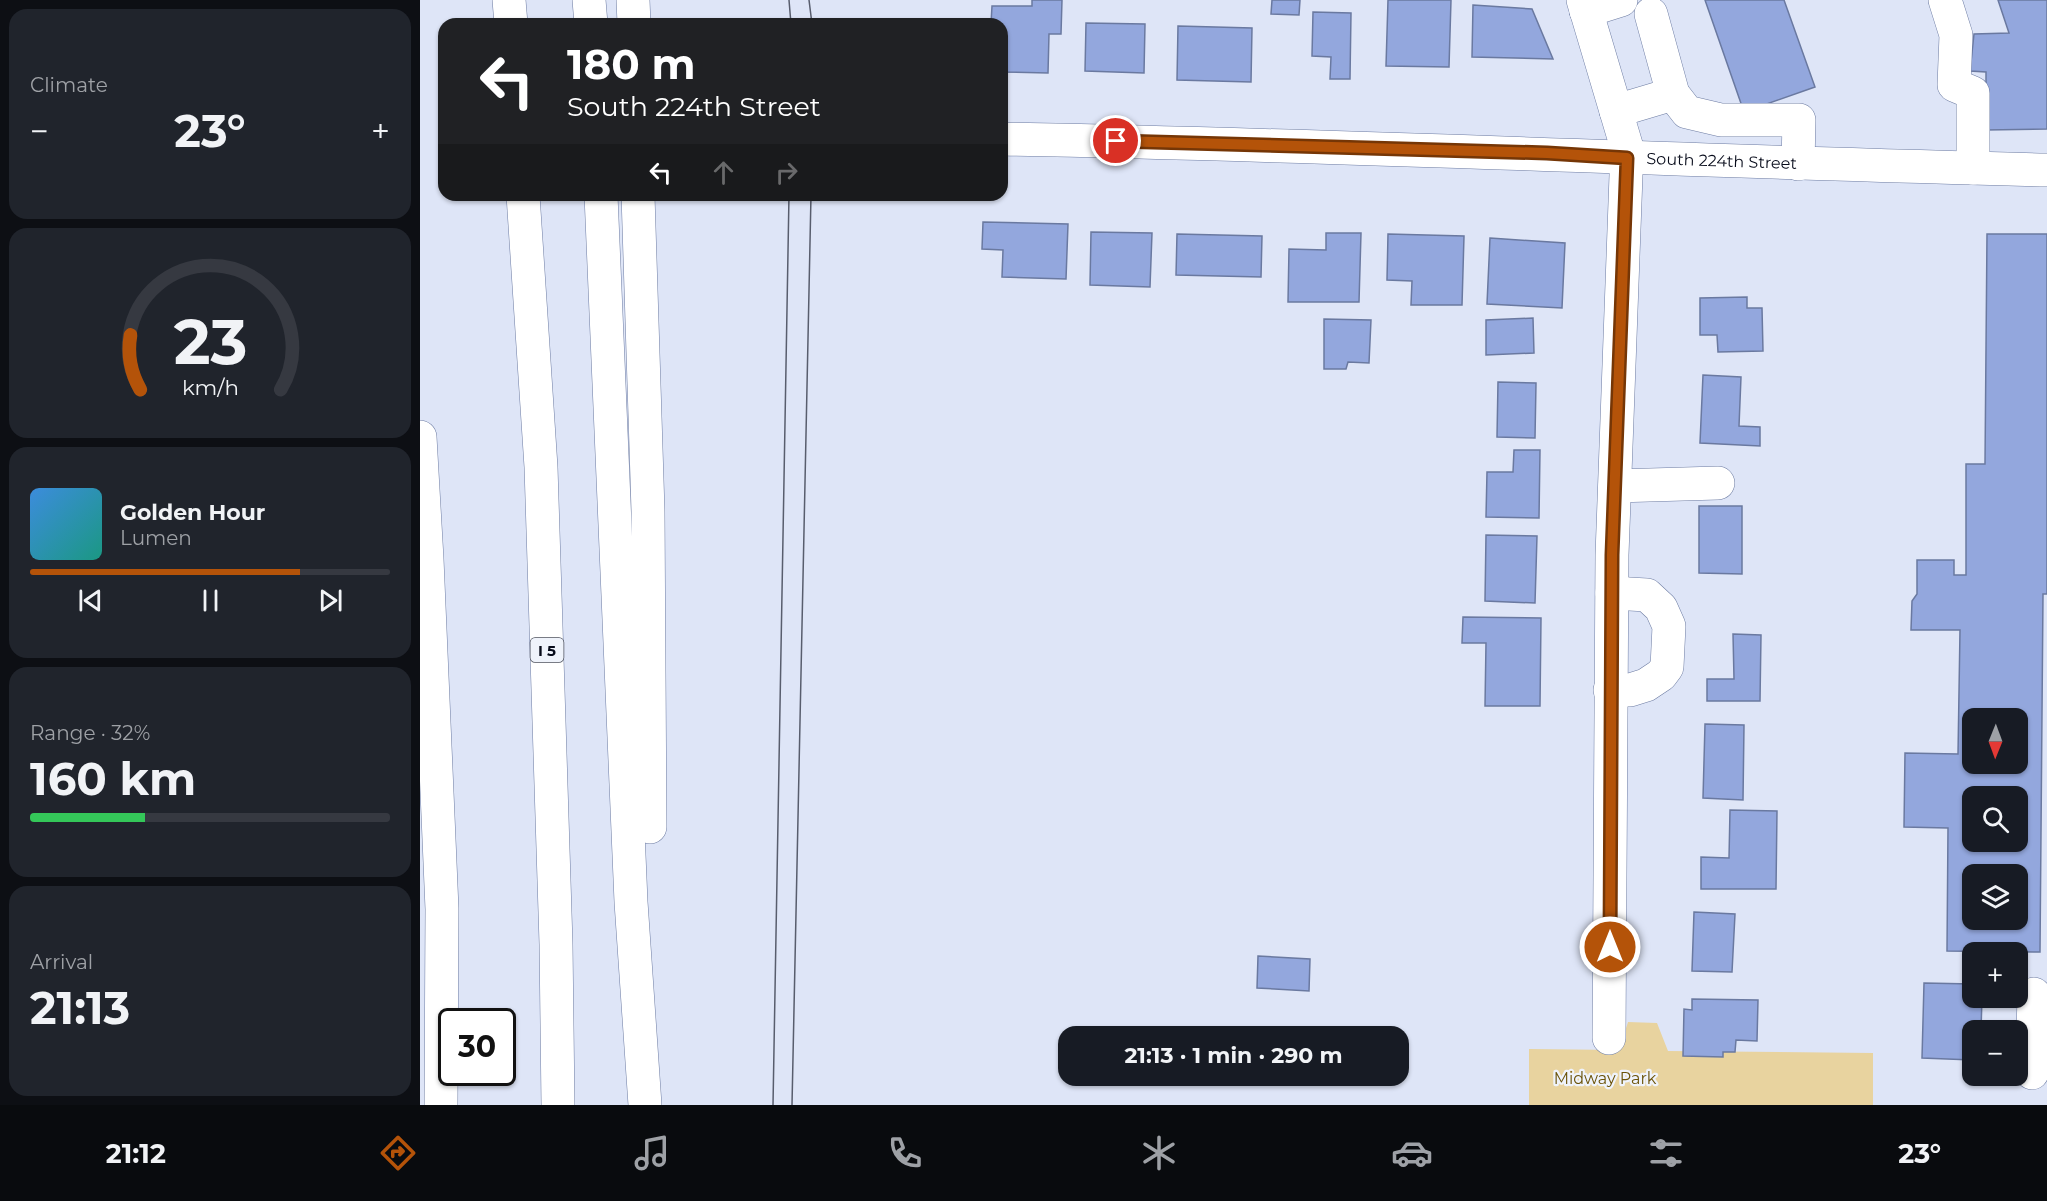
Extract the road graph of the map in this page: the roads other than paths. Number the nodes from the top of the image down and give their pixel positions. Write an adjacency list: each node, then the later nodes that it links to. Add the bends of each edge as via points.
1 (509, 0): 8 (main road)
2 (589, 0): 9 (main road)
3 (633, 0): 10 (main road)
4 (1621, 0): 6 (main road)
5 (1945, 0): 16 (main road, via 1956,35 1954,86 1973,93)
6 (1584, 6): 12 (main road)
7 (1651, 14): 11 (main road)
8 (510, 18)
9 (590, 18)
10 (634, 18)
11 (1673, 94): 12 (main road); 15 (main road, via 1686,112 1721,120 1799,120)
12 (1616, 111): 14 (main road)
13 (1008, 139): 14 (main road, South 224th Street)
14 (1627, 158): 15 (main road, South 224th Street); 23 (main road)
15 (1798, 164): 16 (main road, South 224th Street)
16 (1973, 168): 17 (main road, South 224th Street)
17 (2047, 170)
18 (523, 201): 30 (main road, I 5, via 541,467)
19 (601, 201): 31 (main road, via 631,902)
20 (638, 201): 32 (main road, via 648,511)
21 (420, 438): 29 (main road, via 442,909)
22 (1718, 483): 23 (main road)
23 (1615, 486): 24 (main road)
24 (1612, 593): 25 (main road); 25 (main road, via 1647,595 1661,608 1670,626 1667,667 1661,675 1630,690)
25 (1610, 690): 27 (main road)
26 (2038, 1012): 28 (main road)
27 (1609, 1038)
28 (2032, 1073)
29 (441, 1105)
30 (558, 1105)
31 (645, 1105)
32 (652, 1105)

